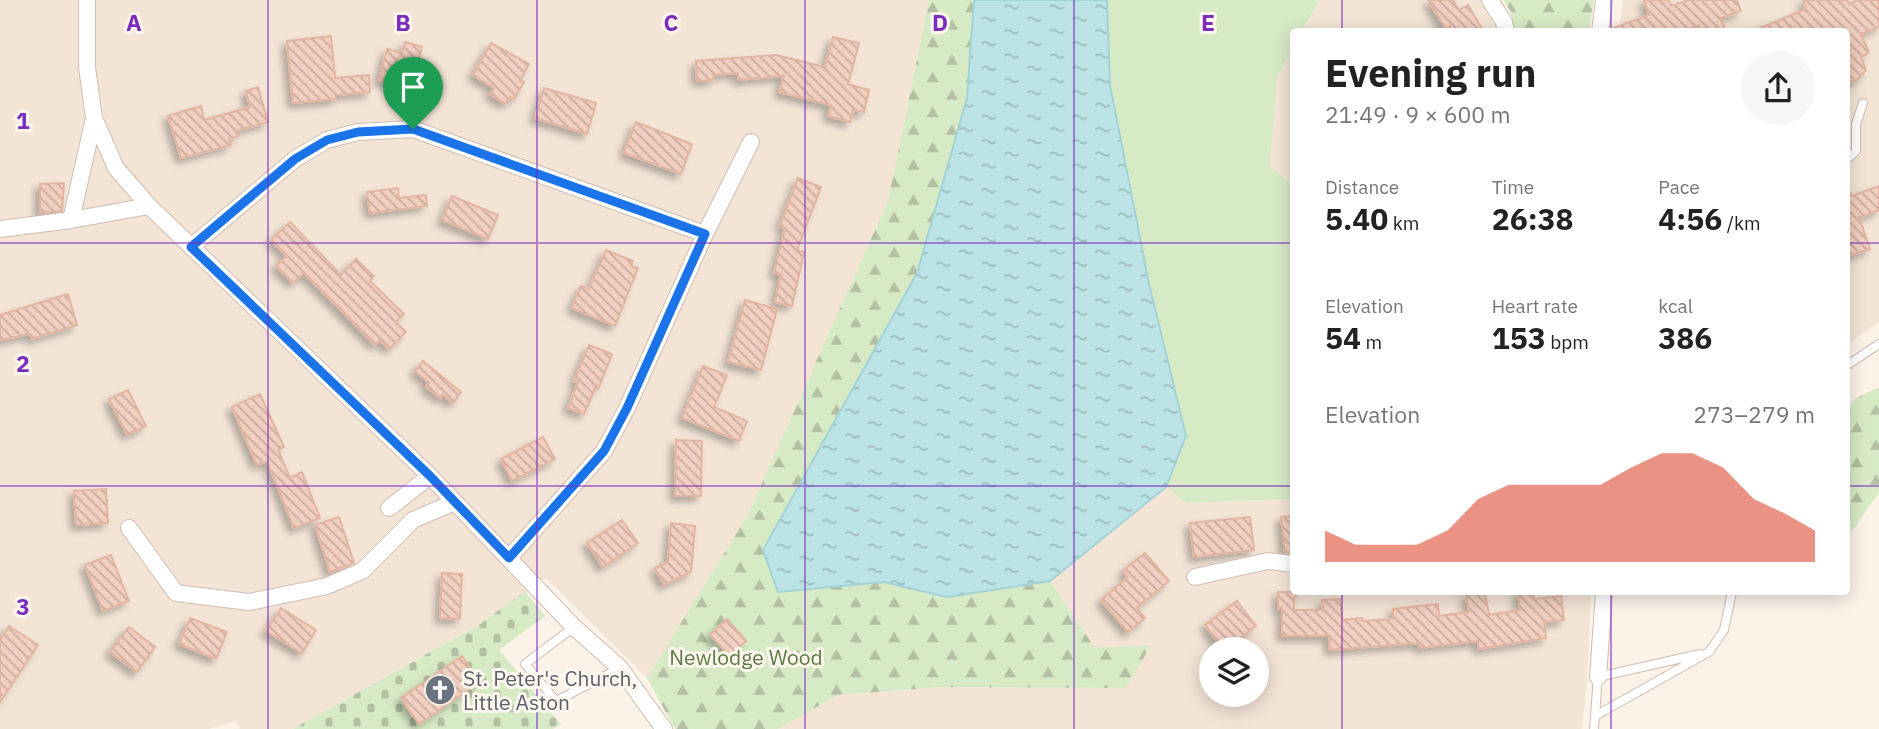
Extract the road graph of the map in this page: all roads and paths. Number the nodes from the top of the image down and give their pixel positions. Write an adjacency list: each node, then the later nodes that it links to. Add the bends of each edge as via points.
1 (87, 0): 7 (street, via 87,67)
2 (1490, 0): 4 (street)
3 (1604, 0): 5 (street)
4 (1505, 28)
5 (1600, 28)
6 (1863, 103): 9 (lane, via 1856,124 1856,151)
7 (94, 118): 10 (street, via 116,168); 11 (street)
8 (751, 142): 13 (street)
9 (1850, 156)
10 (149, 206): 11 (street); 14 (street)
11 (71, 220): 12 (street)
12 (0, 229)
13 (705, 234): 14 (street, via 413,129 358,132 327,140 295,159); 21 (street, via 604,451)
14 (191, 247): 17 (street)
15 (1879, 344): 16 (lane)
16 (1850, 363)
17 (430, 476): 18 (street); 19 (street)
18 (455, 502): 20 (street, via 413,520 362,571 327,586 249,601 176,593); 21 (street)
19 (389, 508)
20 (129, 528)
21 (509, 558): 26 (street)
22 (1290, 564): 23 (street, via 1268,561)
23 (1195, 578)
24 (1604, 595): 29 (street)
25 (1731, 595): 27 (lane, via 1724,630)
26 (574, 627): 28 (street); 28 (lane, via 525,664 556,701)
27 (1709, 652): 29 (lane); 30 (lane)
28 (620, 668): 31 (street)
29 (1598, 677): 30 (lane)
30 (1595, 716): 32 (lane)
31 (664, 729)
32 (1594, 729)

